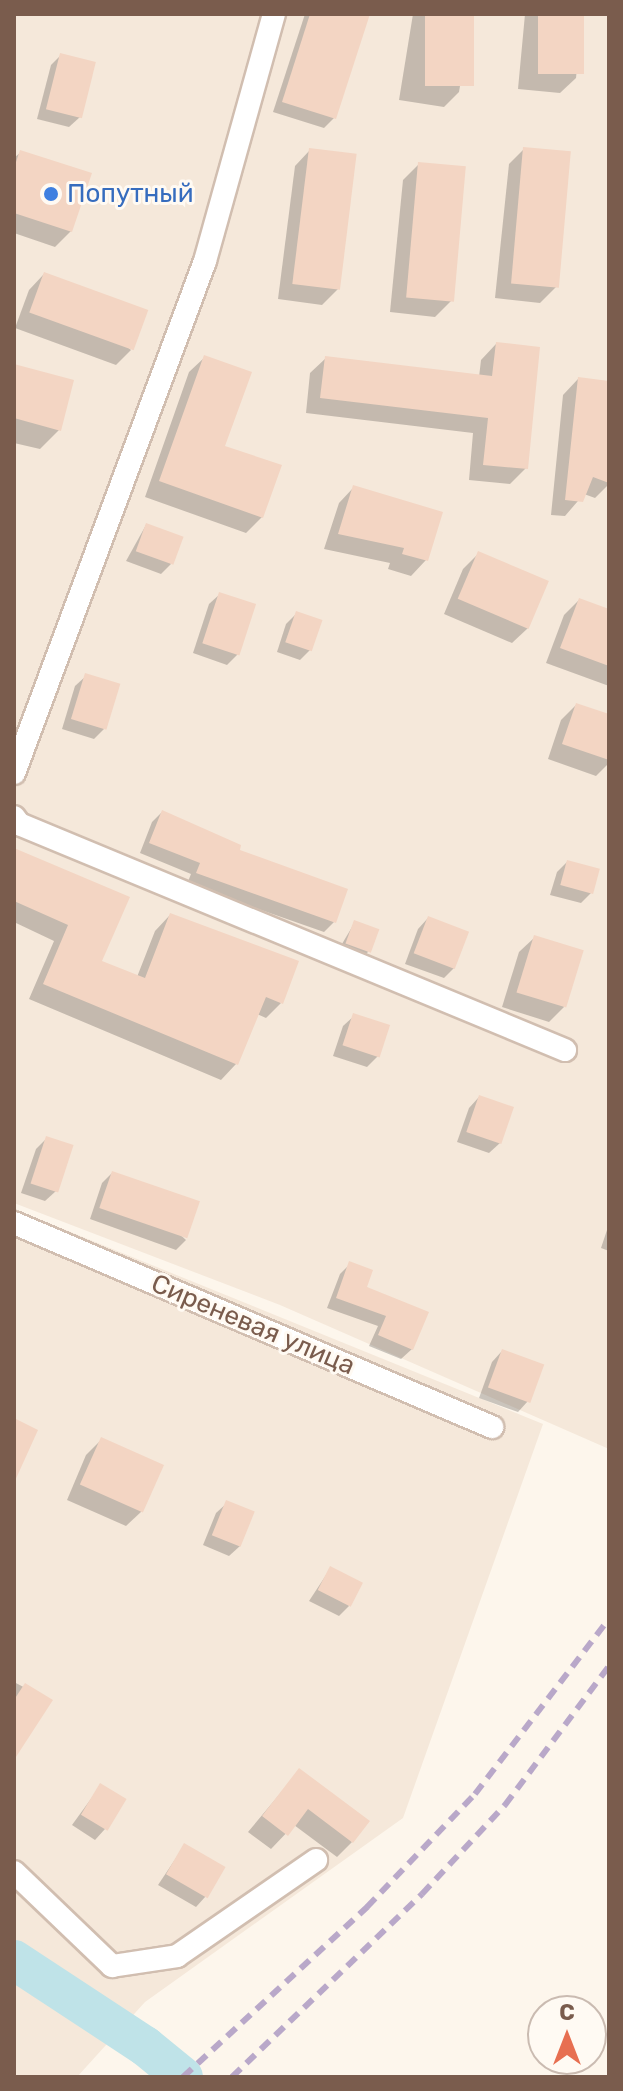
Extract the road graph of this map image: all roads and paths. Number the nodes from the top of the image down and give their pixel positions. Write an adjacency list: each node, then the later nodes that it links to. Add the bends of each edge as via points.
1 (274, 14): 2 (street, via 205,261)
2 (14, 773)
3 (14, 817): 4 (street, via 19,824)
4 (565, 1050)
5 (14, 1223): 6 (street, Сиреневая улица)
6 (492, 1427)
7 (316, 1860): 8 (street, via 177,1956 112,1966)
8 (14, 1872)

